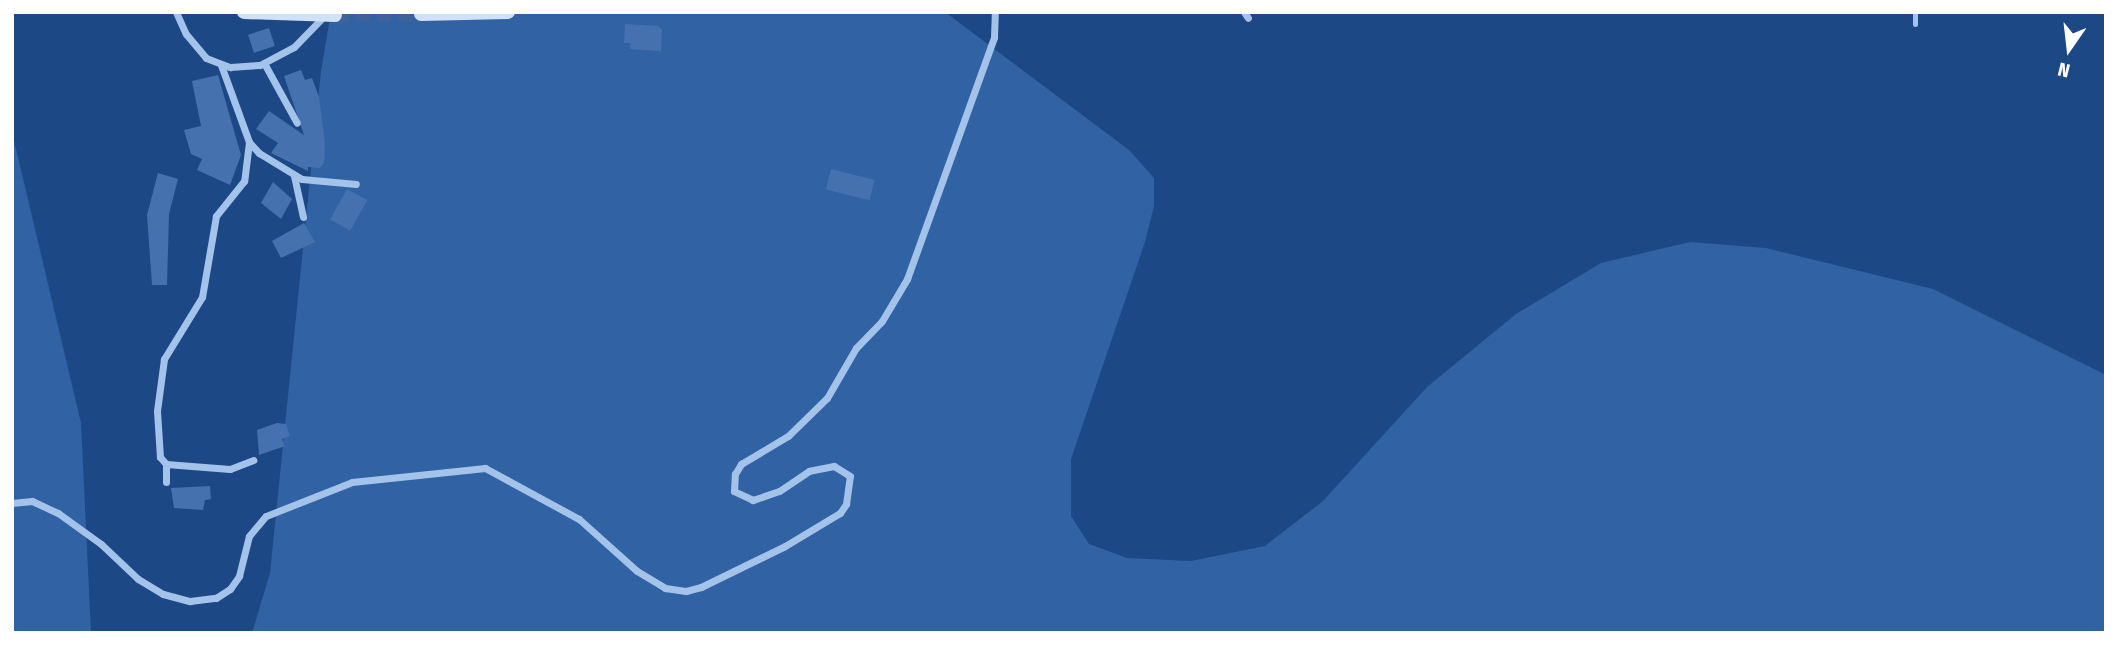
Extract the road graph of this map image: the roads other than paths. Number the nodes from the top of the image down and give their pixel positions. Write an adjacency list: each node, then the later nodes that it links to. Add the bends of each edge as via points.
1 (176, 12): 10 (street, via 198,49)
2 (244, 12): 7 (street)
3 (508, 12): 6 (street)
4 (995, 12): 19 (street, via 993,37 907,279 827,398 788,436 741,464 735,474 734,491 752,500 779,491 809,471 834,466 850,475 846,504 840,513 785,545 701,587 687,591 666,588 637,571 579,520 485,468 352,482 266,516 249,536 239,576 230,589 216,598 190,601 163,594 138,579 65,516 32,501)
5 (1914, 12): 8 (lane)
6 (421, 14)
7 (330, 15): 9 (street, via 294,47)
8 (1915, 24)
9 (264, 63): 10 (street); 11 (street)
10 (221, 65): 12 (street)
11 (297, 123)
12 (249, 142): 13 (street); 17 (street, via 244,181 216,216 202,297 160,370 158,445)
13 (294, 176): 14 (street); 15 (street)
14 (356, 184)
15 (303, 217)
16 (253, 460): 17 (street, via 230,469)
17 (166, 464): 18 (street)
18 (166, 482)
19 (12, 503)

